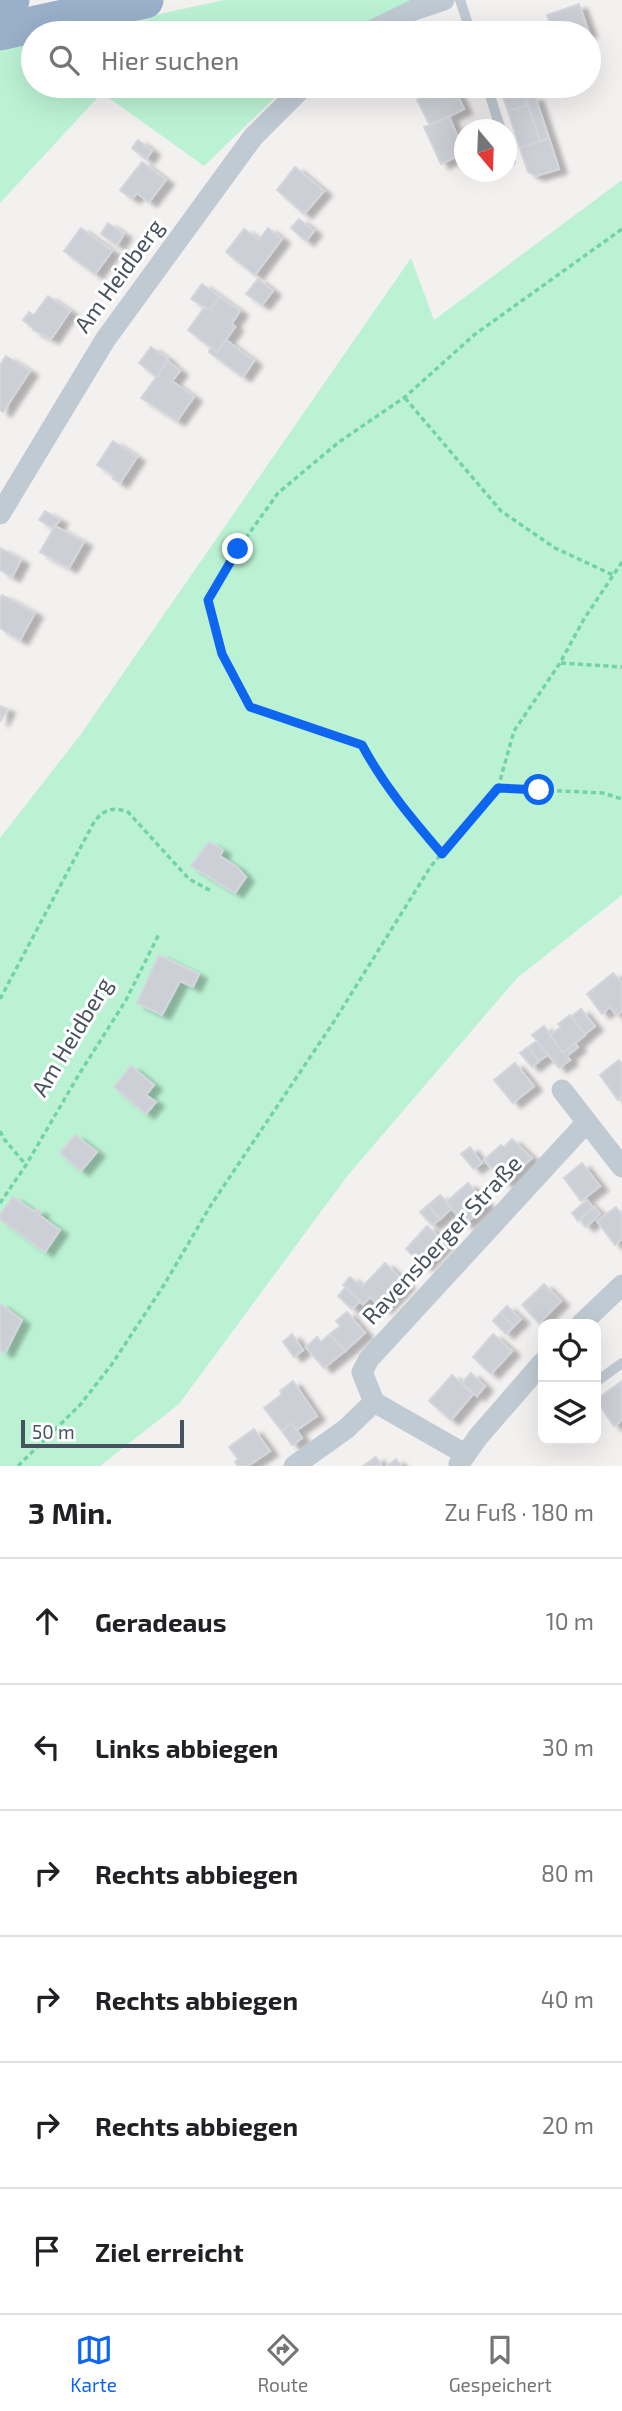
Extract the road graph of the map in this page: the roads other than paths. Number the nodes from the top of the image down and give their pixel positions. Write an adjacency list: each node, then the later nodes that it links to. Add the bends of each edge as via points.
1 (11, 0): 5 (highway)
2 (145, 0): 6 (highway)
3 (444, 0): 7 (street)
4 (460, 0): 8 (lane)
5 (0, 2)
6 (50, 21)
7 (392, 21)
8 (467, 21)
9 (21, 27): 10 (highway)
10 (0, 32)
11 (292, 98): 14 (street, Am Heidberg, via 253,137 105,340)
12 (491, 98): 13 (lane)
13 (498, 119)
14 (0, 514)
15 (562, 1090): 16 (street)
16 (586, 1123): 17 (street); 23 (street, Ravensberger Straße, via 369,1359 362,1372)
17 (622, 1167)
18 (622, 1285): 19 (street)
19 (586, 1319)
20 (622, 1363): 22 (lane)
21 (538, 1368): 24 (street)
22 (601, 1378)
23 (374, 1402): 24 (street); 25 (street, via 346,1429)
24 (461, 1460)
25 (294, 1466)

